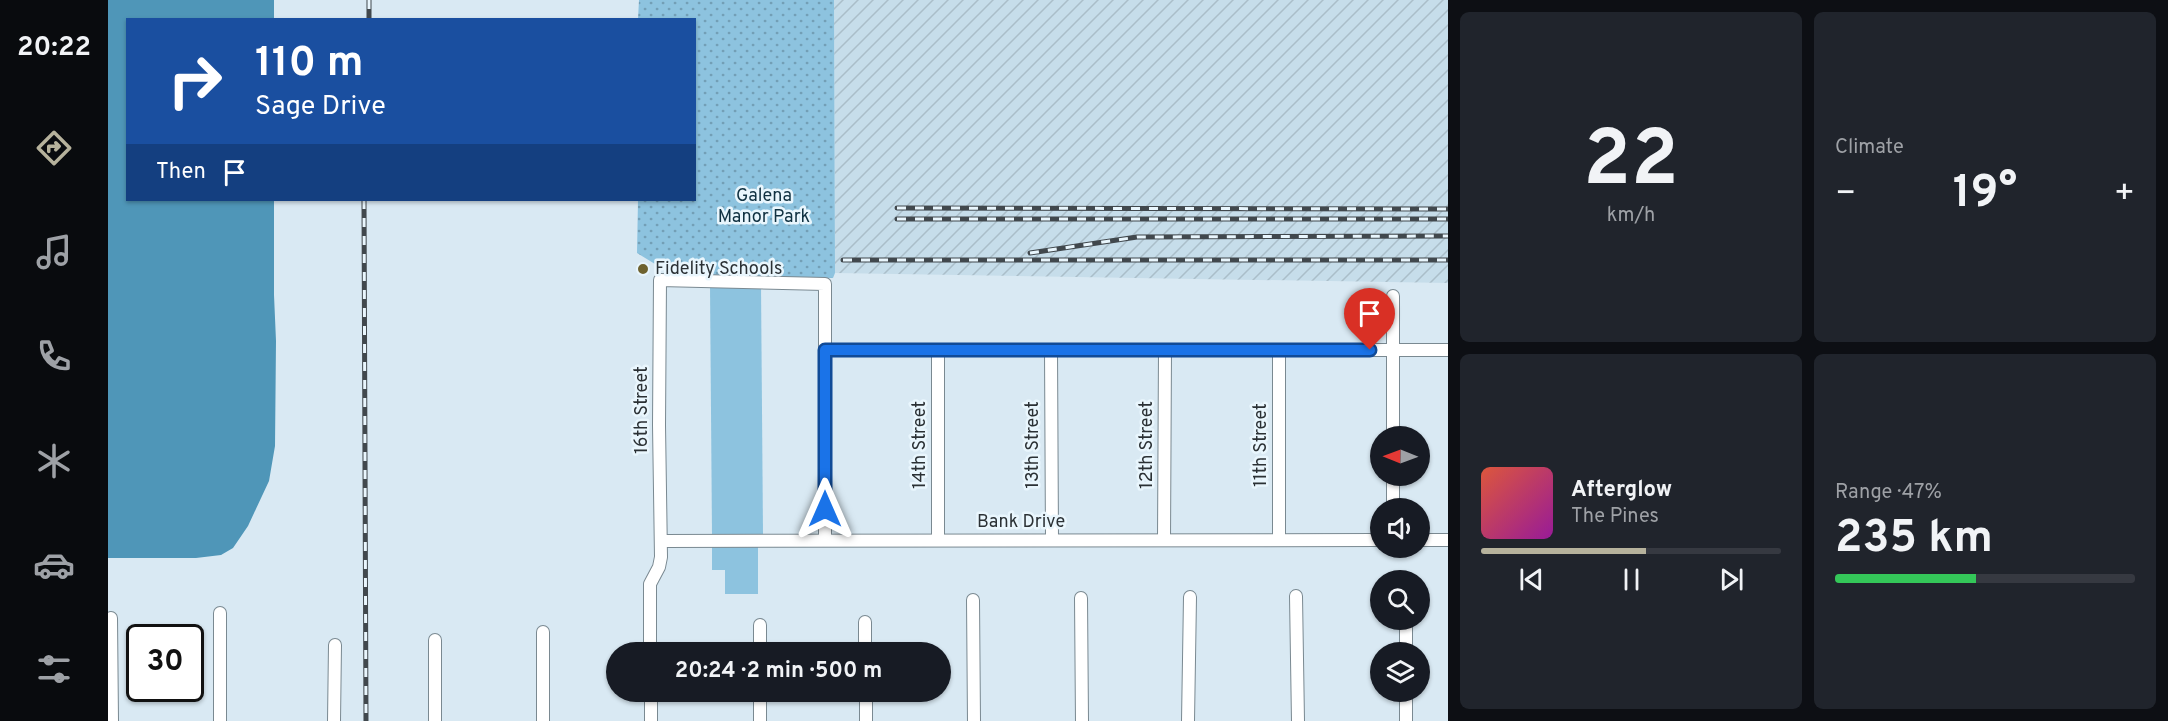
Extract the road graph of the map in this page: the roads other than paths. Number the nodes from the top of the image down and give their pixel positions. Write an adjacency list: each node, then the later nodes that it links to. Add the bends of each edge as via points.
1 (1393, 296): 7 (street)
2 (825, 350): 3 (street); 10 (street, 16th Street, via 825,284 660,280); 11 (street)
3 (938, 350): 4 (street); 12 (street, 14th Street)
4 (1051, 350): 5 (street); 13 (street, 13th Street)
5 (1165, 350): 6 (street); 14 (street, 12th Street)
6 (1279, 350): 7 (street); 15 (street, 11th Street)
7 (1393, 350): 8 (street); 9 (street)
8 (1448, 350)
9 (1393, 426)
10 (662, 540): 11 (street, Bank Drive); 29 (street, 16th Street, via 659,567 650,584)
11 (825, 540): 12 (street, Bank Drive)
12 (938, 540): 13 (street, Bank Drive)
13 (1052, 540): 14 (street, Bank Drive)
14 (1164, 540): 15 (street, Bank Drive)
15 (1279, 540): 16 (street, Bank Drive)
16 (1370, 540)
17 (1430, 540): 18 (street)
18 (1448, 540)
19 (1296, 596): 48 (street)
20 (1190, 597): 47 (street)
21 (1081, 598): 46 (street)
22 (973, 600): 45 (street)
23 (220, 613): 38 (street)
24 (111, 618): 37 (street)
25 (865, 622): 31 (street)
26 (760, 625): 30 (street)
27 (543, 632): 41 (street)
28 (435, 640): 40 (street)
29 (650, 642)
30 (760, 642)
31 (865, 642)
32 (335, 645): 39 (street)
33 (651, 702): 42 (street)
34 (760, 702): 43 (street)
35 (866, 702): 44 (street)
36 (1406, 702): 49 (street)
37 (112, 721)
38 (220, 721)
39 (334, 721)
40 (435, 721)
41 (543, 721)
42 (651, 721)
43 (760, 721)
44 (866, 721)
45 (974, 721)
46 (1082, 721)
47 (1188, 721)
48 (1298, 721)
49 (1406, 721)

